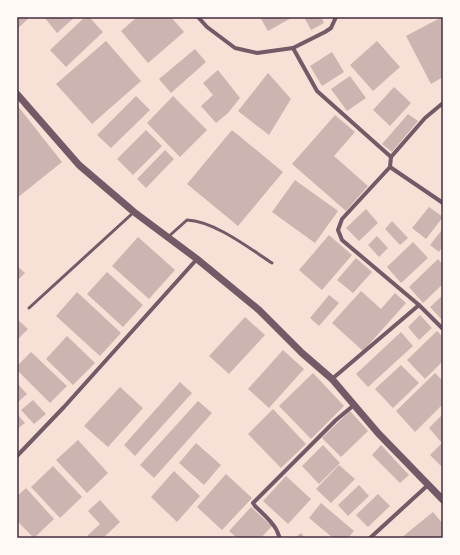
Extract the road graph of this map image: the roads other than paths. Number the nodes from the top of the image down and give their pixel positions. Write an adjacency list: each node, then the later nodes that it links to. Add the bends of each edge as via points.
1 (198, 17): 3 (street, via 235,48 257,53)
2 (336, 17): 3 (street, via 331,28)
3 (293, 48): 6 (street, via 317,91)
4 (17, 94): 9 (street, via 79,165)
5 (443, 103): 6 (street, via 425,118)
6 (390, 157): 7 (street)
7 (390, 167): 8 (street); 13 (street, via 342,219 338,230 342,240)
8 (443, 202)
9 (134, 212): 10 (street); 14 (lane)
10 (168, 237): 11 (street); 12 (lane, via 187,220 198,220 230,236)
11 (197, 259): 16 (street, via 259,310); 18 (street)
12 (272, 263)
13 (419, 306): 15 (street); 16 (street)
14 (28, 308)
15 (443, 328)
16 (332, 379): 17 (street)
17 (354, 405): 19 (street); 21 (street, via 253,503 272,523)
18 (17, 456)
19 (428, 486): 20 (street); 22 (street)
20 (443, 500)
21 (280, 538)
22 (370, 538)

